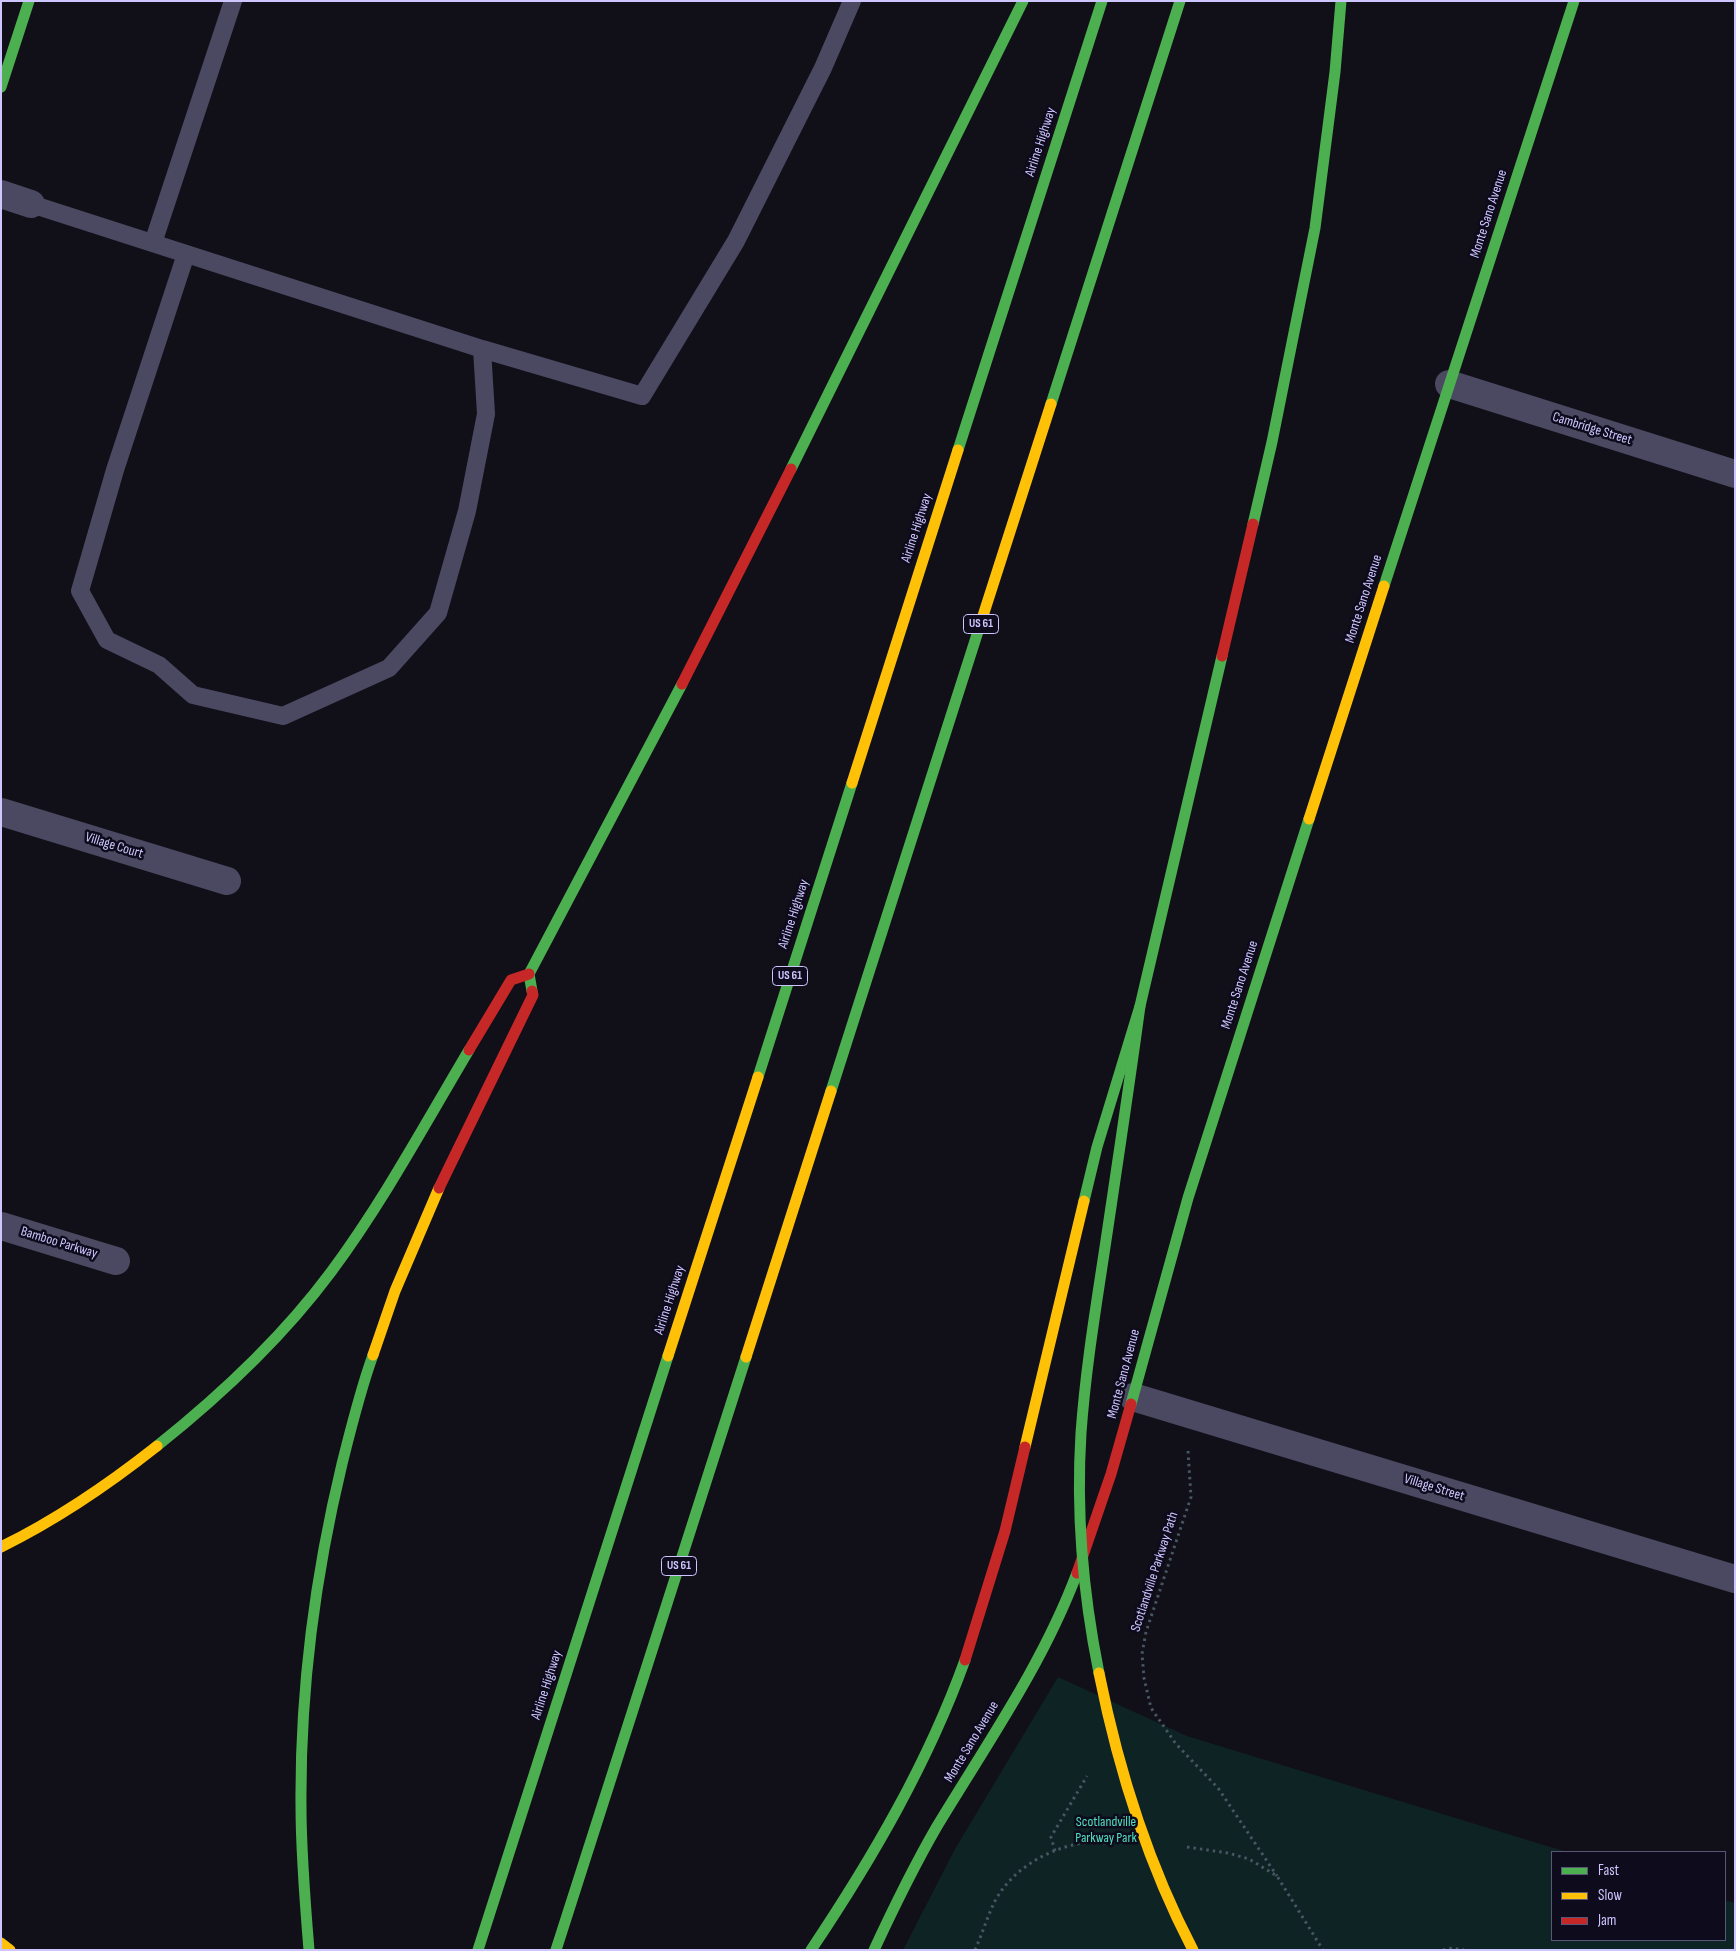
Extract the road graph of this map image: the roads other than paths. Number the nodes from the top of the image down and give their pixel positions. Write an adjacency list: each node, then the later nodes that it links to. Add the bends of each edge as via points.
1 (29, 1): 9 (main road)
2 (233, 1): 12 (lane)
3 (852, 1): 14 (lane, via 823,68 736,241 642,396)
4 (1023, 1): 19 (main road, via 748,557)
5 (1102, 1): 29 (main road, Airline Highway / US 61)
6 (1180, 1): 30 (main road, US 61)
7 (1341, 1): 20 (main road, via 1315,228 1272,442)
8 (1574, 1): 15 (main road, Monte Sano Avenue)
9 (1, 87)
10 (1, 194): 11 (street)
11 (31, 204): 12 (lane)
12 (153, 243): 13 (lane)
13 (186, 254): 14 (lane); 14 (lane, via 80,590 107,640 159,665 193,695 283,716 389,668 438,613 467,511 486,414)
14 (482, 349)
15 (1449, 384): 16 (street, Cambridge Street); 23 (main road, Monte Sano Avenue, via 1187,1198)
16 (1735, 474)
17 (1, 812): 18 (street, Village Court)
18 (227, 881)
19 (529, 974): 24 (main road, via 511,980 429,1119 348,1246 319,1286 280,1330 208,1405 163,1442 71,1507); 28 (main road, via 533,994 421,1226 395,1294 356,1410 329,1516 304,1713 302,1856)
20 (1140, 1006): 31 (main road, bridge, via 1097,1147 1005,1531 971,1642 944,1712 906,1795 863,1871); 33 (main road, bridge, via 1092,1326 1080,1462 1082,1548 1090,1633 1115,1745 1165,1893)
21 (1, 1226): 22 (street, Bamboo Parkway)
22 (116, 1261)
23 (1133, 1397): 25 (street, Village Street); 32 (main road, Monte Sano Avenue, via 1097,1516 1050,1636 934,1833)
24 (1, 1547)
25 (1735, 1579)
26 (1, 1943): 27 (main road)
27 (10, 1950)
28 (309, 1950)
29 (478, 1950)
30 (556, 1950)
31 (811, 1950)
32 (874, 1950)
33 (1193, 1950)

